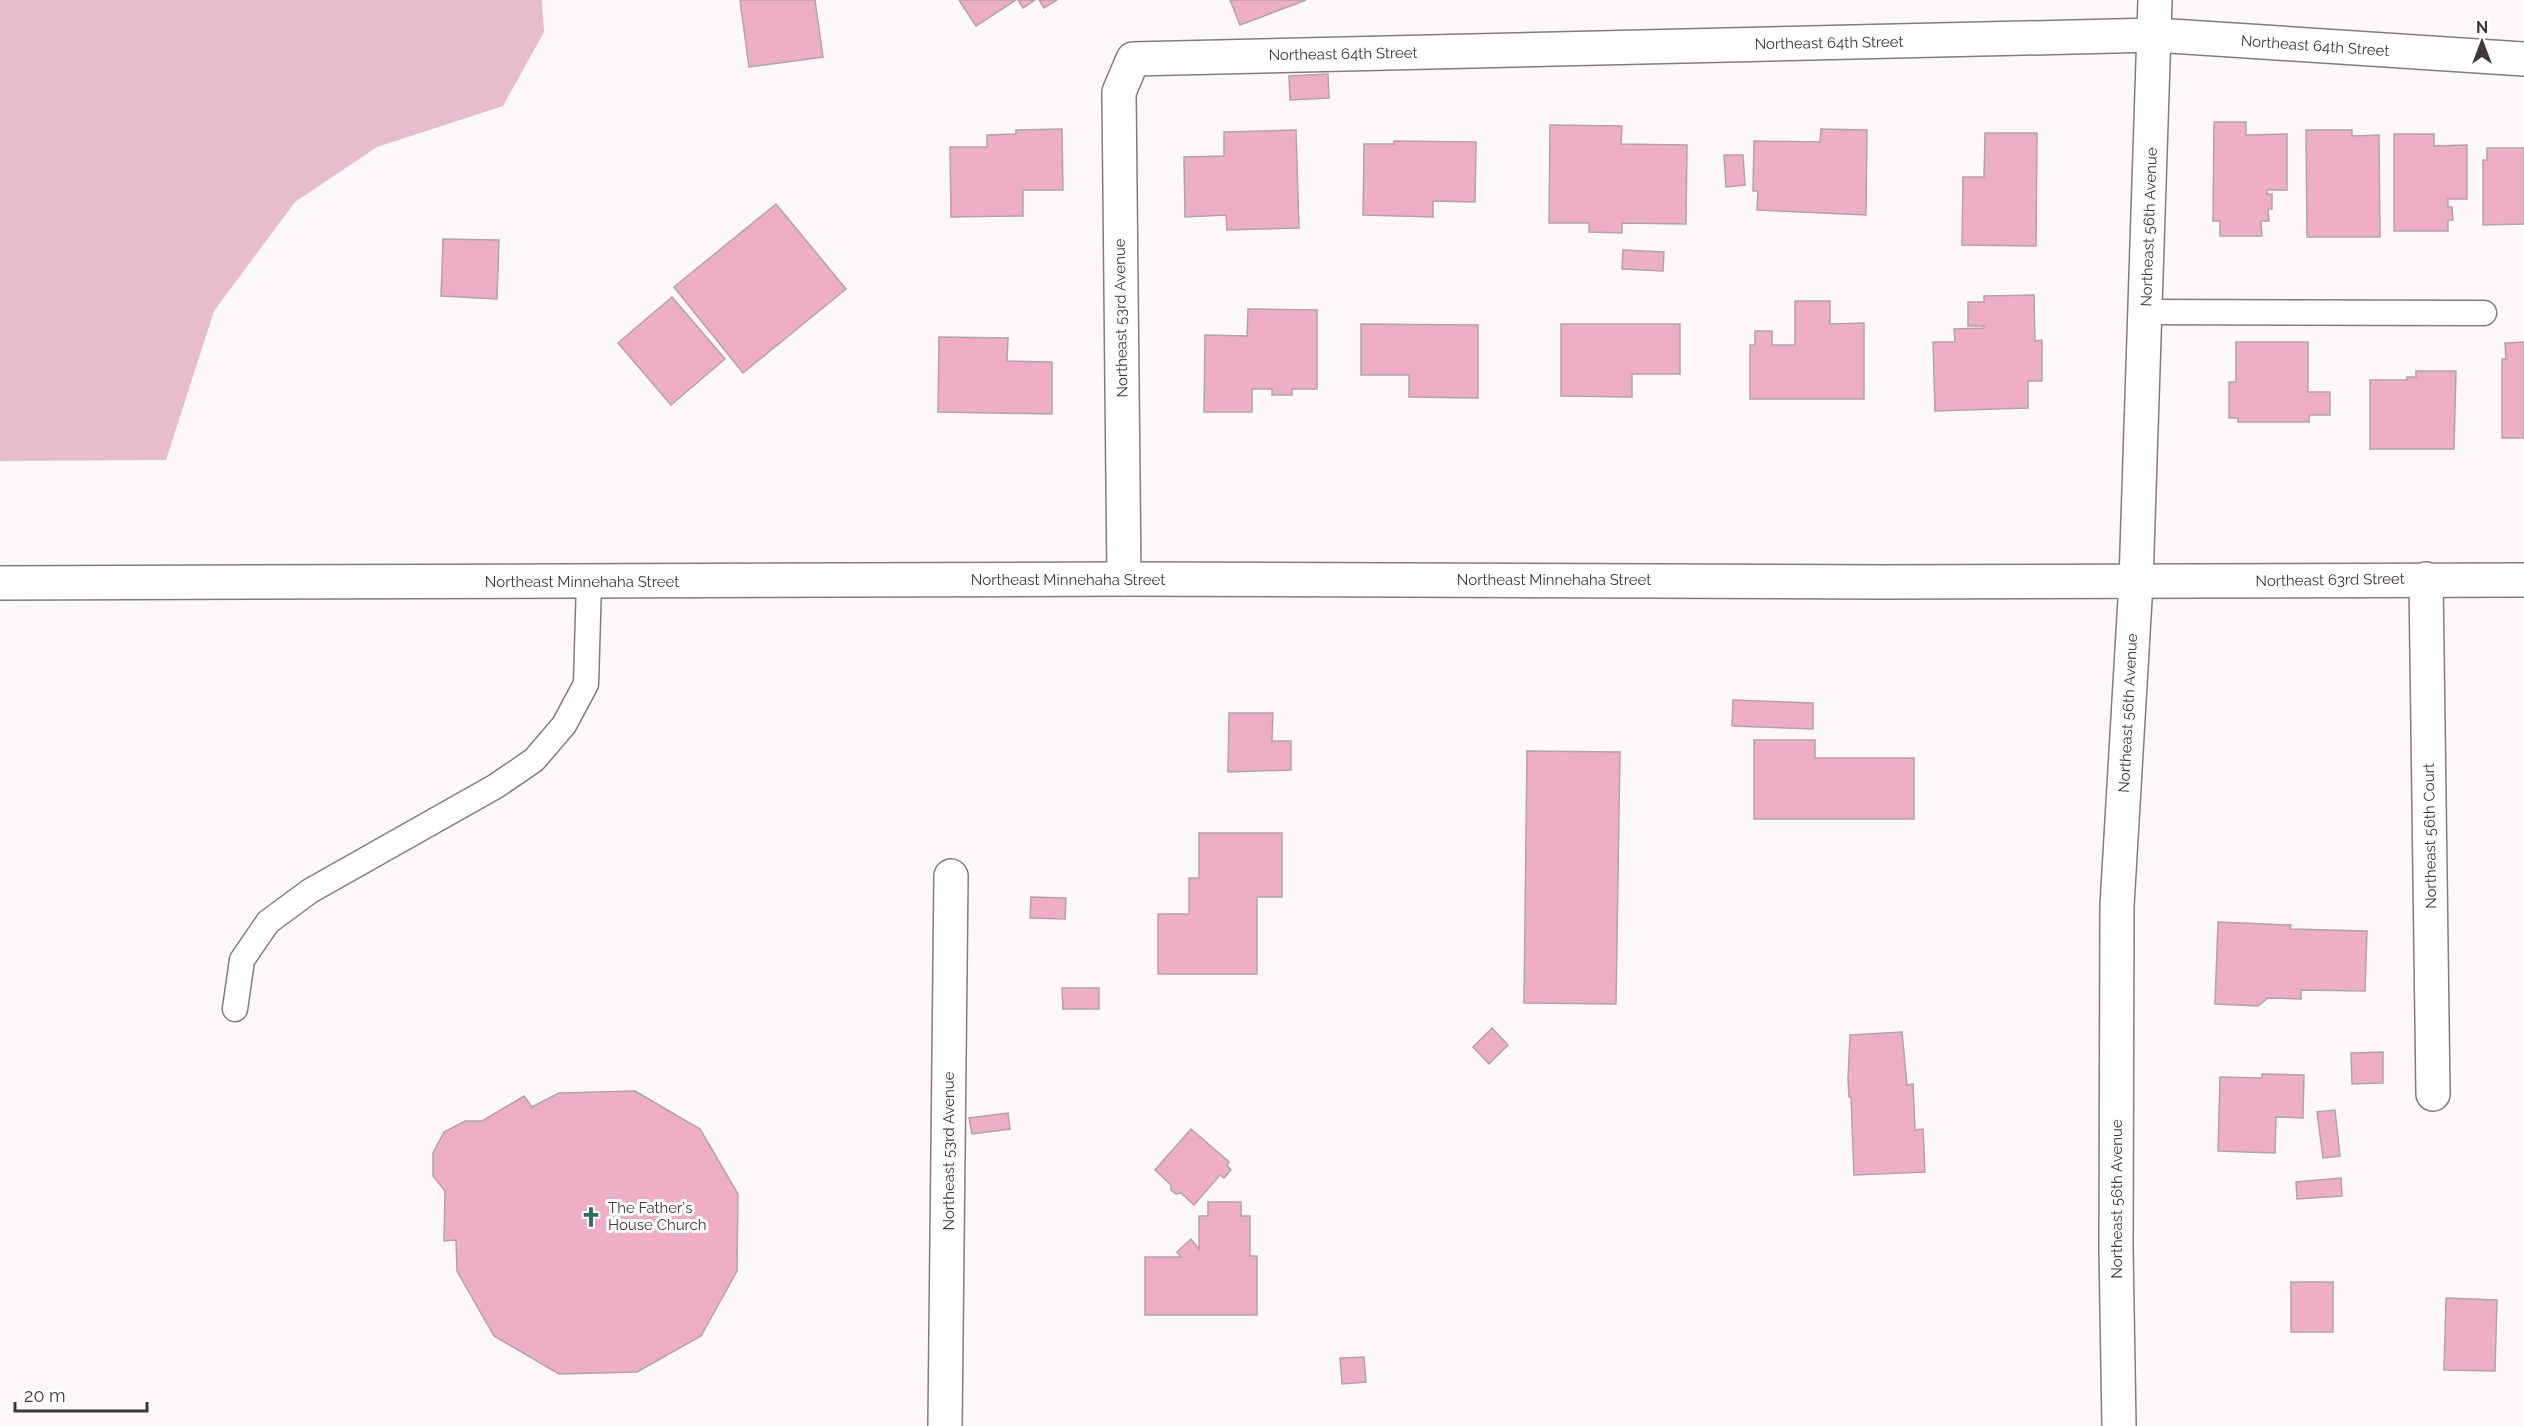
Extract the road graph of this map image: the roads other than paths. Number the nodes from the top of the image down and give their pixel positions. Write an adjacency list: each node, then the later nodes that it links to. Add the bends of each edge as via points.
1 (2155, 0): 2 (street, Northeast 56th Avenue)
2 (2155, 35): 3 (street, Northeast 64th Street); 4 (street, Northeast 64th Street); 5 (street, Northeast 56th Avenue)
3 (1134, 59): 7 (street, Northeast 53rd Avenue, via 1119,92)
4 (2524, 59)
5 (2146, 312): 6 (lane); 11 (street, Northeast 56th Avenue)
6 (2484, 313)
7 (1124, 579): 10 (street, Northeast Minnehaha Street); 11 (street, Northeast Minnehaha Street)
8 (2427, 579): 9 (street, Northeast 63rd Street); 11 (street, Northeast 63rd Street); 15 (street, Northeast 56th Court)
9 (2524, 580)
10 (589, 582): 12 (street, Northeast Minnehaha Street); 14 (lane, via 586,684 564,725 534,760 496,786 310,891 268,922 242,960)
11 (2136, 582): 17 (street, Northeast 56th Avenue, via 2117,906)
12 (0, 583)
13 (951, 876): 16 (street, Northeast 53rd Avenue)
14 (235, 1009)
15 (2433, 1094)
16 (945, 1426)
17 (2119, 1426)

